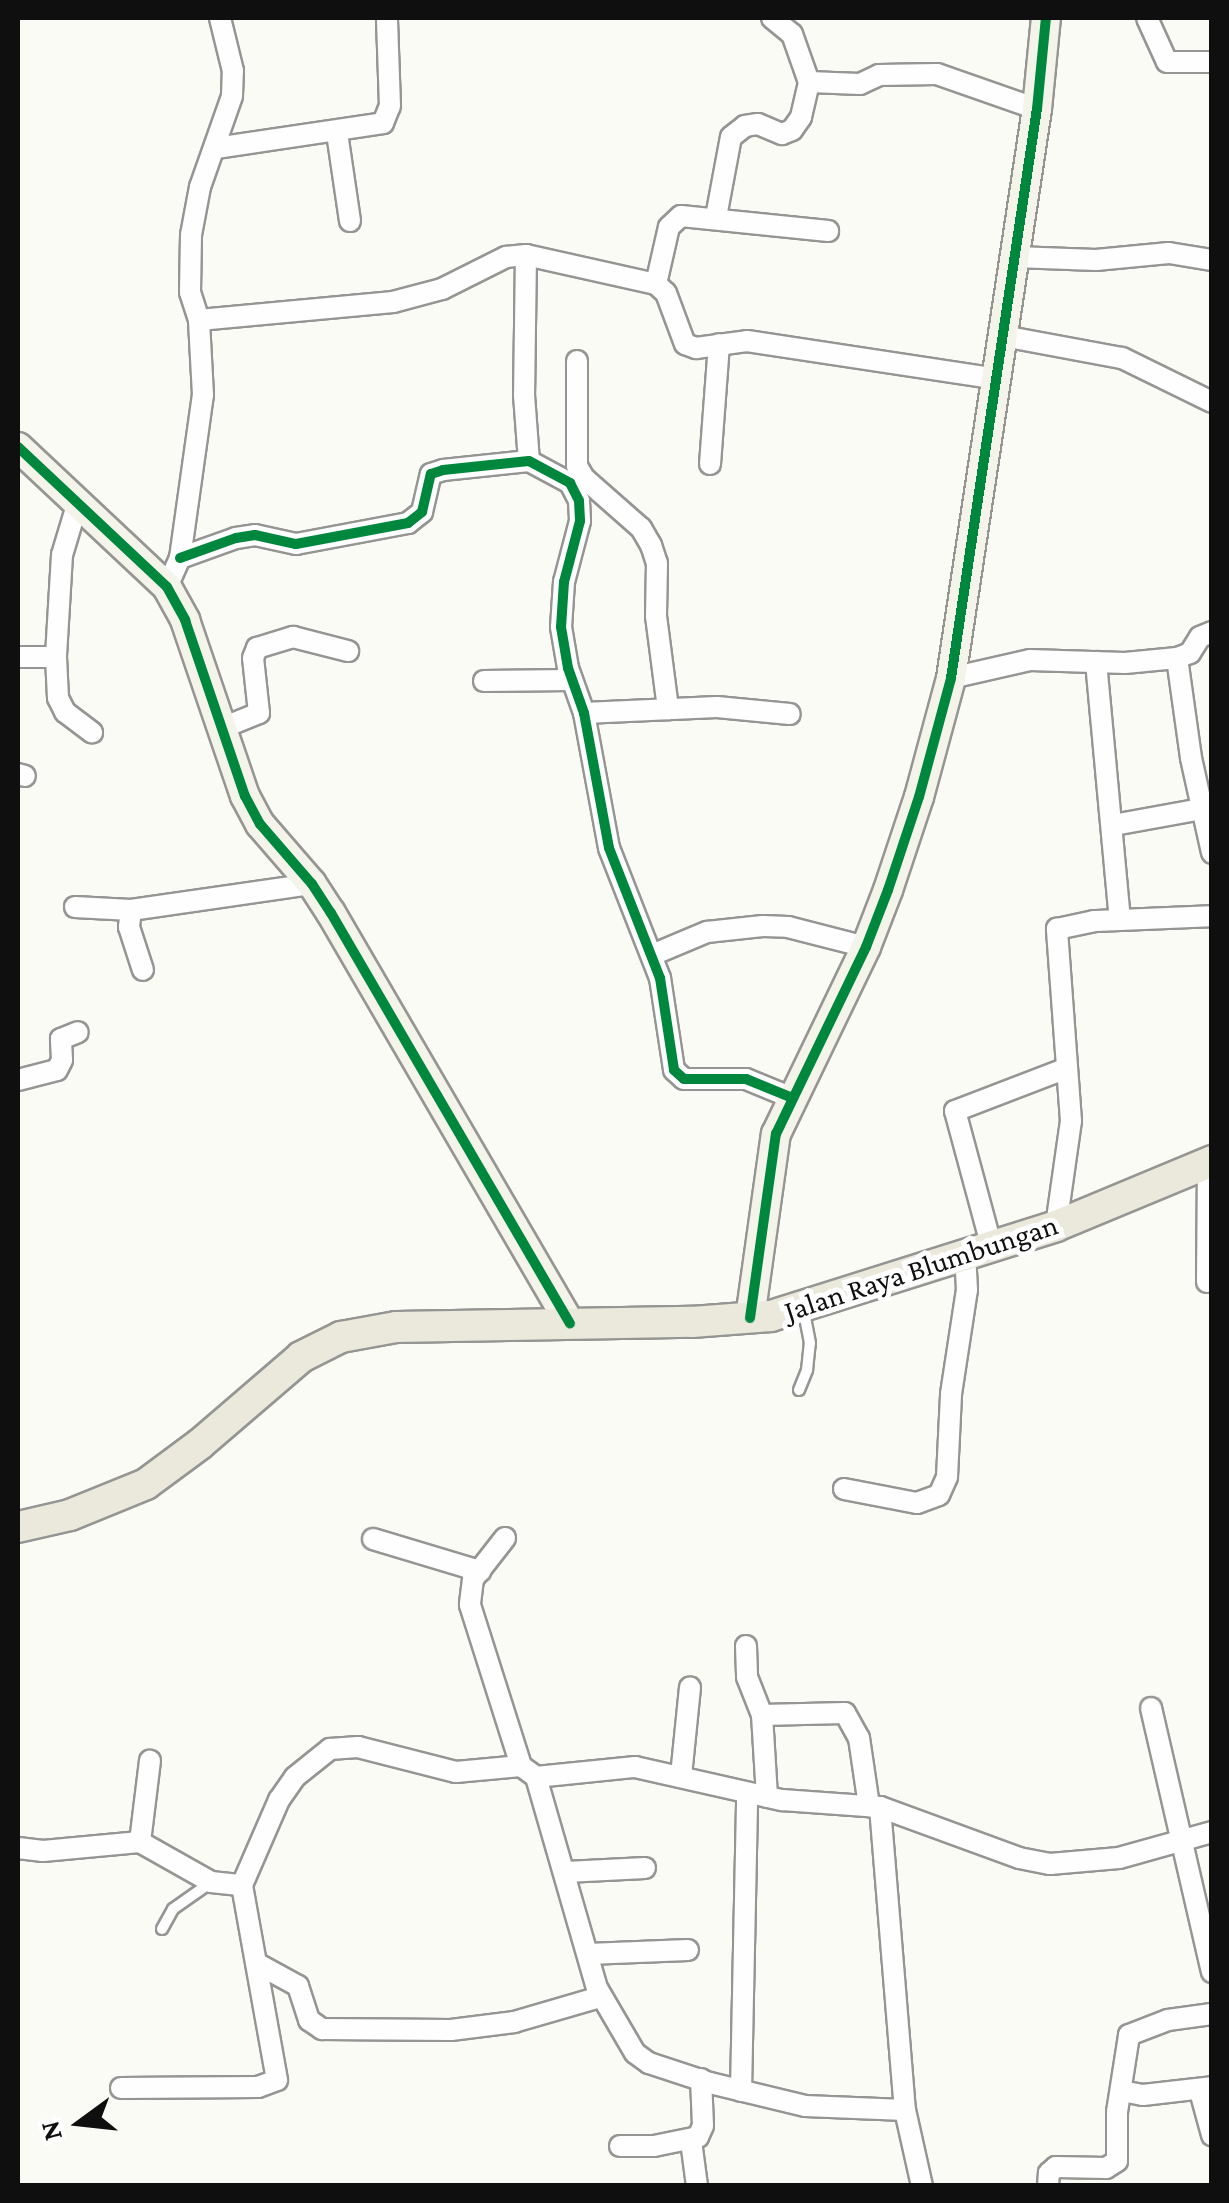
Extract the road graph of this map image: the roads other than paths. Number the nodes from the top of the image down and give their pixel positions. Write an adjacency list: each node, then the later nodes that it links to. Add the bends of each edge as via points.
1 (220, 18): 10 (street, via 233,71)
2 (386, 18): 9 (street, via 388,116 383,123)
3 (772, 18): 7 (street, via 792,34)
4 (1046, 18): 8 (street)
5 (1147, 18): 6 (street, via 1167,62)
6 (1212, 62)
7 (809, 82): 8 (street, via 860,84 879,75 938,74); 11 (street, via 792,130 782,134 758,124 731,138)
8 (1037, 109): 15 (street)
9 (337, 133): 10 (street); 12 (street)
10 (216, 148): 18 (street, via 191,235 190,292)
11 (716, 218): 13 (street); 17 (street, via 674,220)
12 (350, 221)
13 (828, 231)
14 (526, 255): 17 (street); 18 (street, via 393,302); 25 (street)
15 (1015, 257): 16 (street, via 1169,254); 19 (street)
16 (1212, 260)
17 (656, 284): 20 (street, via 686,344)
18 (199, 320): 28 (street, via 202,394)
19 (1003, 336): 22 (street); 23 (street, via 1139,364)
20 (719, 344): 22 (street, via 747,340); 26 (street)
21 (577, 361): 39 (street, via 577,466 652,546)
22 (997, 378): 36 (street)
23 (1212, 402)
24 (18, 447): 27 (street)
25 (529, 461): 28 (street, via 436,472 422,512 408,523 296,544 255,535); 37 (street, via 570,483 579,501 561,627)
26 (710, 464)
27 (77, 505): 29 (street); 32 (street, via 62,556)
28 (180, 558): 29 (street)
29 (167, 587): 42 (street)
30 (1212, 632): 34 (street)
31 (348, 651): 42 (street, via 293,637 256,648 258,714)
32 (56, 657): 33 (street); 43 (street, via 61,707)
33 (18, 658)
34 (1177, 658): 35 (street); 44 (street)
35 (1096, 662): 36 (street, via 1030,660); 45 (street)
36 (951, 678): 52 (street, via 908,834)
37 (571, 680): 38 (street); 40 (street)
38 (484, 681)
39 (668, 709): 40 (street); 41 (street)
40 (584, 713): 53 (street, via 609,848)
41 (790, 714)
42 (222, 728): 47 (street, via 260,824)
43 (92, 732)
44 (1201, 809): 45 (street); 46 (street)
45 (1113, 825): 51 (street)
46 (1212, 853)
47 (312, 884): 49 (street); 65 (street)
48 (75, 907): 49 (street)
49 (131, 910): 54 (street)
50 (1212, 916): 51 (street)
51 (1120, 920): 56 (street, via 1056,931)
52 (866, 946): 53 (street, via 763,926 707,932); 58 (street)
53 (652, 956): 58 (street, via 678,1077 746,1079)
54 (144, 970)
55 (78, 1032): 57 (street, via 61,1039 57,1070)
56 (1067, 1068): 60 (street, via 1071,1122); 61 (street, via 955,1112)
57 (18, 1080)
58 (790, 1097): 64 (street, via 769,1165)
59 (1210, 1161): 60 (main road, Jalan Raya Blumbungan); 62 (street)
60 (1056, 1226): 61 (main road, Jalan Raya Blumbungan)
61 (978, 1252): 63 (main road, Jalan Raya Blumbungan); 67 (street, via 951,1394 947,1478 939,1496 918,1503)
62 (1207, 1282)
63 (803, 1306): 64 (main road, Jalan Raya Blumbungan); 66 (lane, via 810,1343)
64 (750, 1318): 65 (main road, Jalan Raya Blumbungan)
65 (570, 1324): 68 (main road, Jalan Raya Blumbungan, via 396,1327 341,1337 301,1356 146,1484 70,1516)
66 (799, 1390)
67 (844, 1489)
68 (18, 1528)
69 (504, 1538): 71 (street)
70 (373, 1540): 71 (street)
71 (480, 1571): 77 (street, via 470,1586 470,1605)
72 (746, 1646): 75 (street, via 747,1676)
73 (690, 1687): 78 (street)
74 (1151, 1708): 83 (street)
75 (762, 1715): 79 (street); 80 (street, via 845,1713 859,1738)
76 (150, 1761): 82 (street)
77 (528, 1771): 78 (street, via 610,1766); 86 (street); 88 (street, via 456,1772 358,1747 330,1749 279,1800)
78 (681, 1776): 79 (street)
79 (757, 1795): 80 (street); 99 (street)
80 (874, 1806): 83 (street, via 1050,1864 1119,1858); 101 (street)
81 (1212, 1832): 83 (street)
82 (140, 1842): 84 (street); 87 (street)
83 (1184, 1842): 93 (street)
84 (18, 1848)
85 (645, 1868): 86 (street)
86 (566, 1872): 91 (street)
87 (211, 1882): 88 (street); 89 (lane, via 173,1910)
88 (242, 1885): 92 (street)
89 (162, 1929)
90 (688, 1950): 91 (street)
91 (588, 1954): 94 (street)
92 (256, 1963): 94 (street, via 298,1986 309,2020 322,2029 466,2028); 97 (street, via 277,2080 258,2087)
93 (1212, 1972)
94 (600, 1997): 96 (street, via 635,2053)
95 (1212, 2014): 100 (street, via 1129,2035)
96 (701, 2079): 99 (street); 103 (street, via 702,2126)
97 (121, 2088)
98 (1206, 2089): 100 (street); 102 (street)
99 (741, 2090): 101 (street, via 805,2106)
100 (1122, 2091): 107 (street, via 1115,2164 1056,2167)
101 (905, 2110): 106 (street)
102 (1212, 2135)
103 (691, 2142): 104 (street); 105 (street)
104 (620, 2146)
105 (697, 2186)
106 (922, 2186)
107 (1048, 2186)

